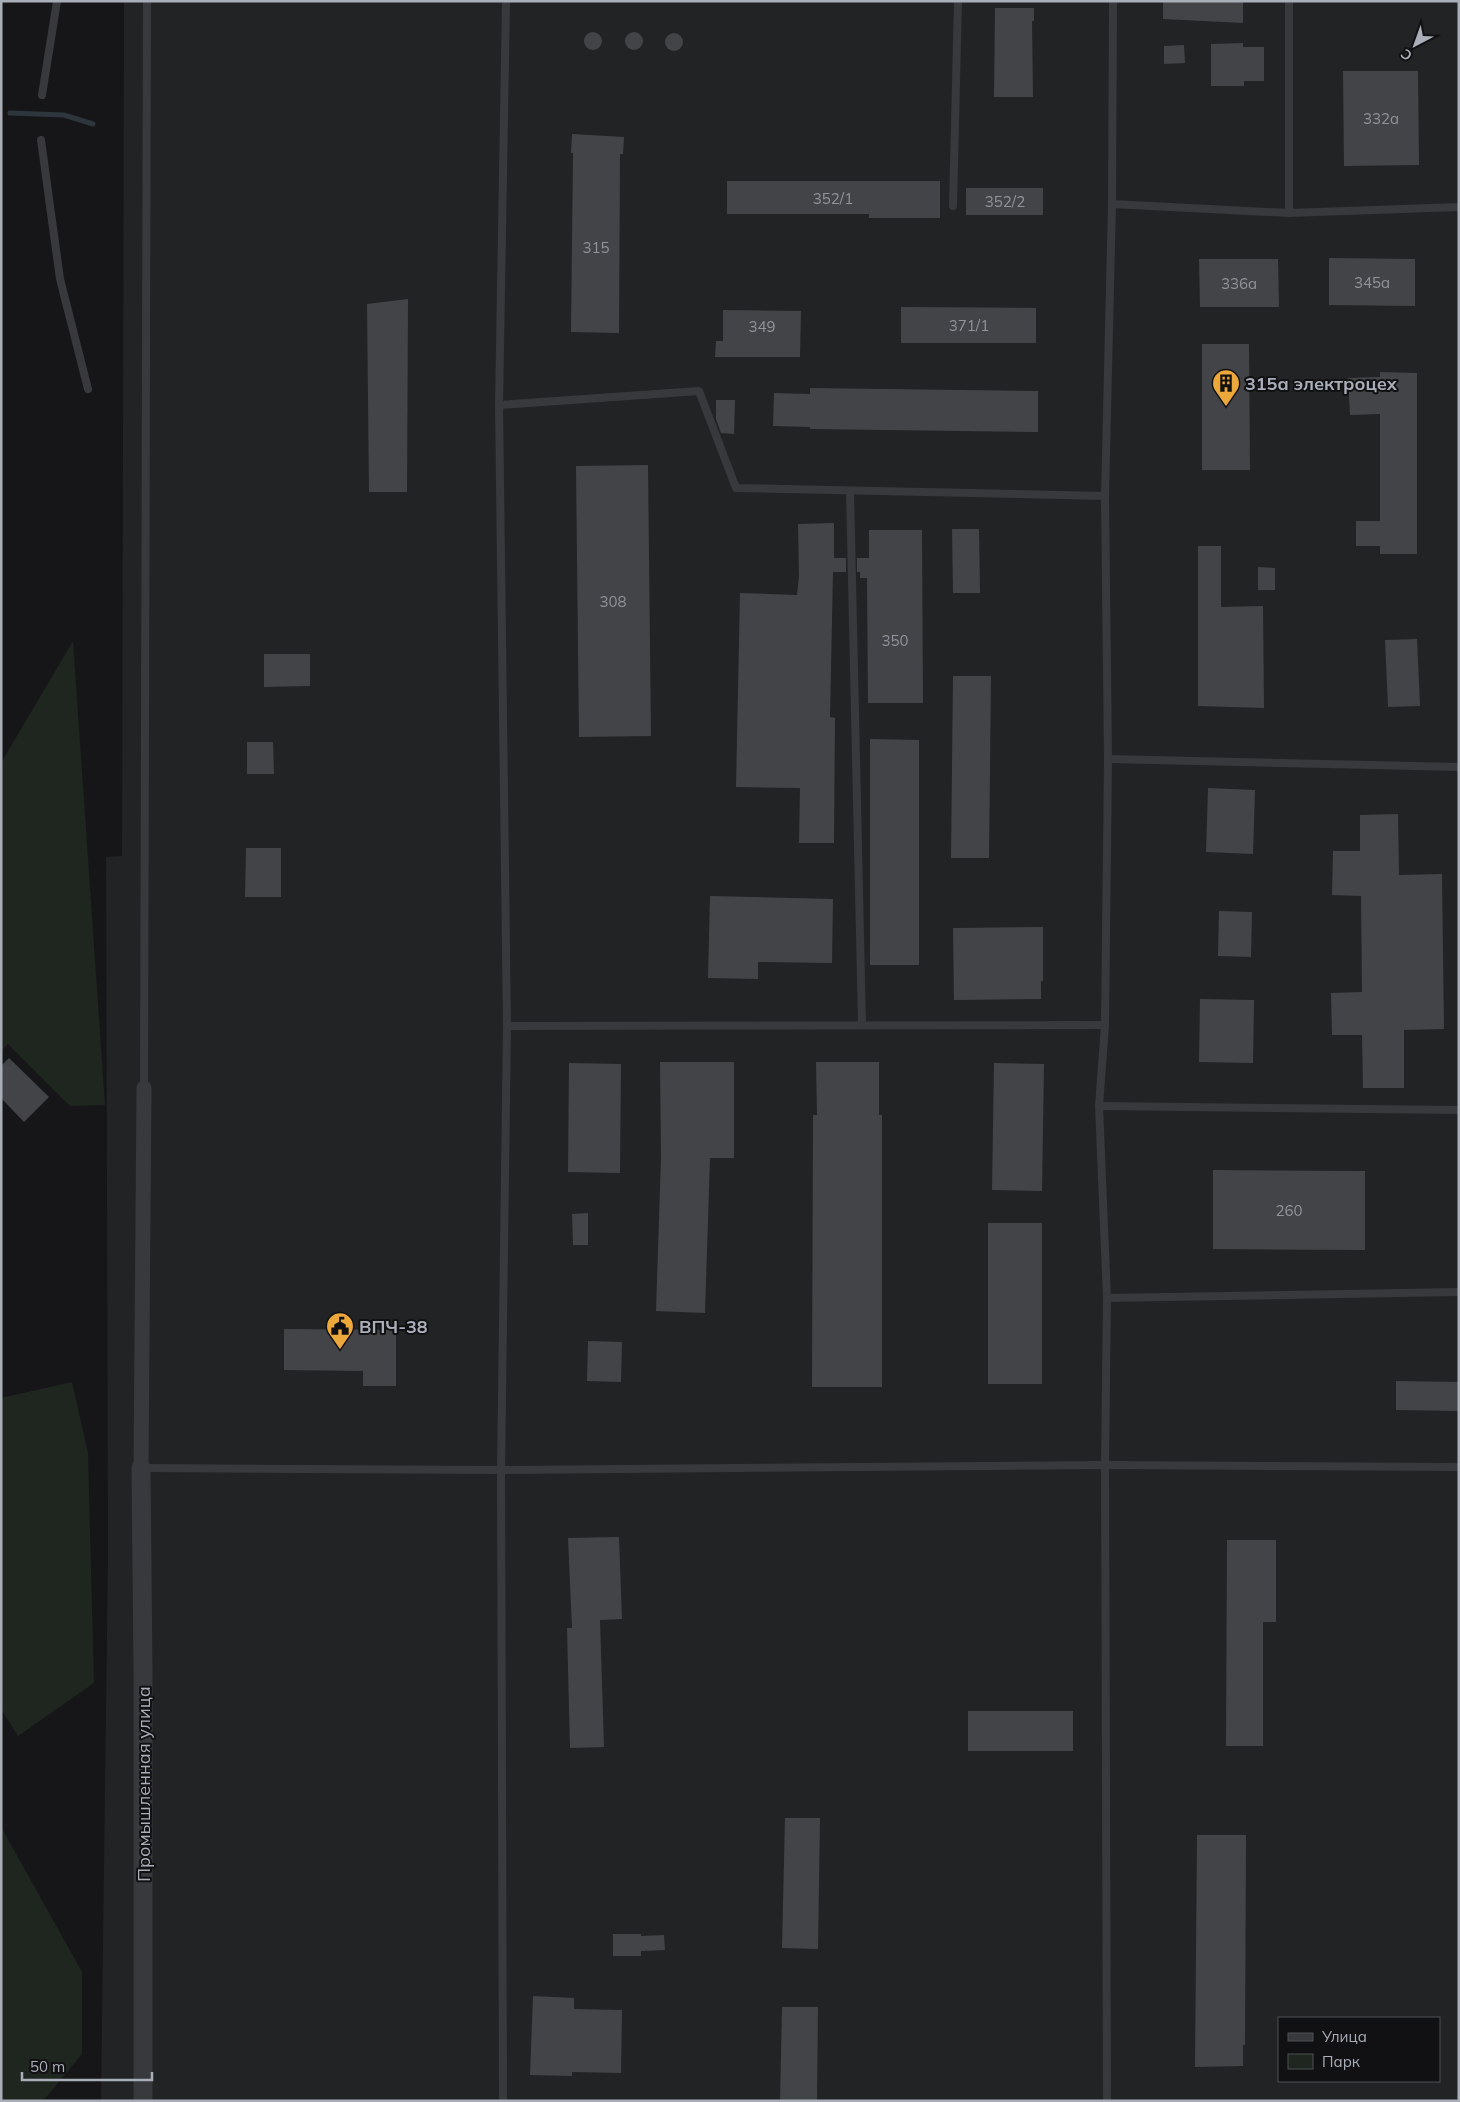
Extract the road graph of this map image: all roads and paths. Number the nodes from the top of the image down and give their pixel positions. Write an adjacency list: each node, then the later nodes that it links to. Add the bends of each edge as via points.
1 (57, 1): 7 (lane)
2 (146, 1): 22 (lane)
3 (506, 1): 14 (lane)
4 (958, 1): 10 (lane)
5 (1114, 1): 9 (lane)
6 (1289, 1): 12 (lane)
7 (42, 95)
8 (41, 140): 13 (lane, via 60,279)
9 (1112, 204): 12 (lane); 16 (lane)
10 (953, 206)
11 (1459, 207): 12 (lane)
12 (1289, 213)
13 (88, 389)
14 (499, 405): 15 (lane, via 699,391 736,488); 21 (lane)
15 (850, 491): 16 (lane); 19 (lane)
16 (1106, 496): 17 (lane)
17 (1108, 759): 18 (lane); 20 (lane)
18 (1459, 767)
19 (862, 1024): 20 (lane); 21 (lane)
20 (1105, 1024): 23 (lane)
21 (506, 1026): 30 (lane)
22 (144, 1088): 29 (street)
23 (1099, 1106): 24 (lane); 26 (lane)
24 (1459, 1110)
25 (1459, 1292): 26 (lane)
26 (1107, 1298): 27 (lane)
27 (1105, 1465): 28 (lane); 30 (lane); 33 (lane)
28 (1459, 1467)
29 (141, 1468): 30 (lane); 31 (street, Промышленная улица)
30 (501, 1470): 32 (lane)
31 (143, 2101)
32 (503, 2101)
33 (1107, 2101)

